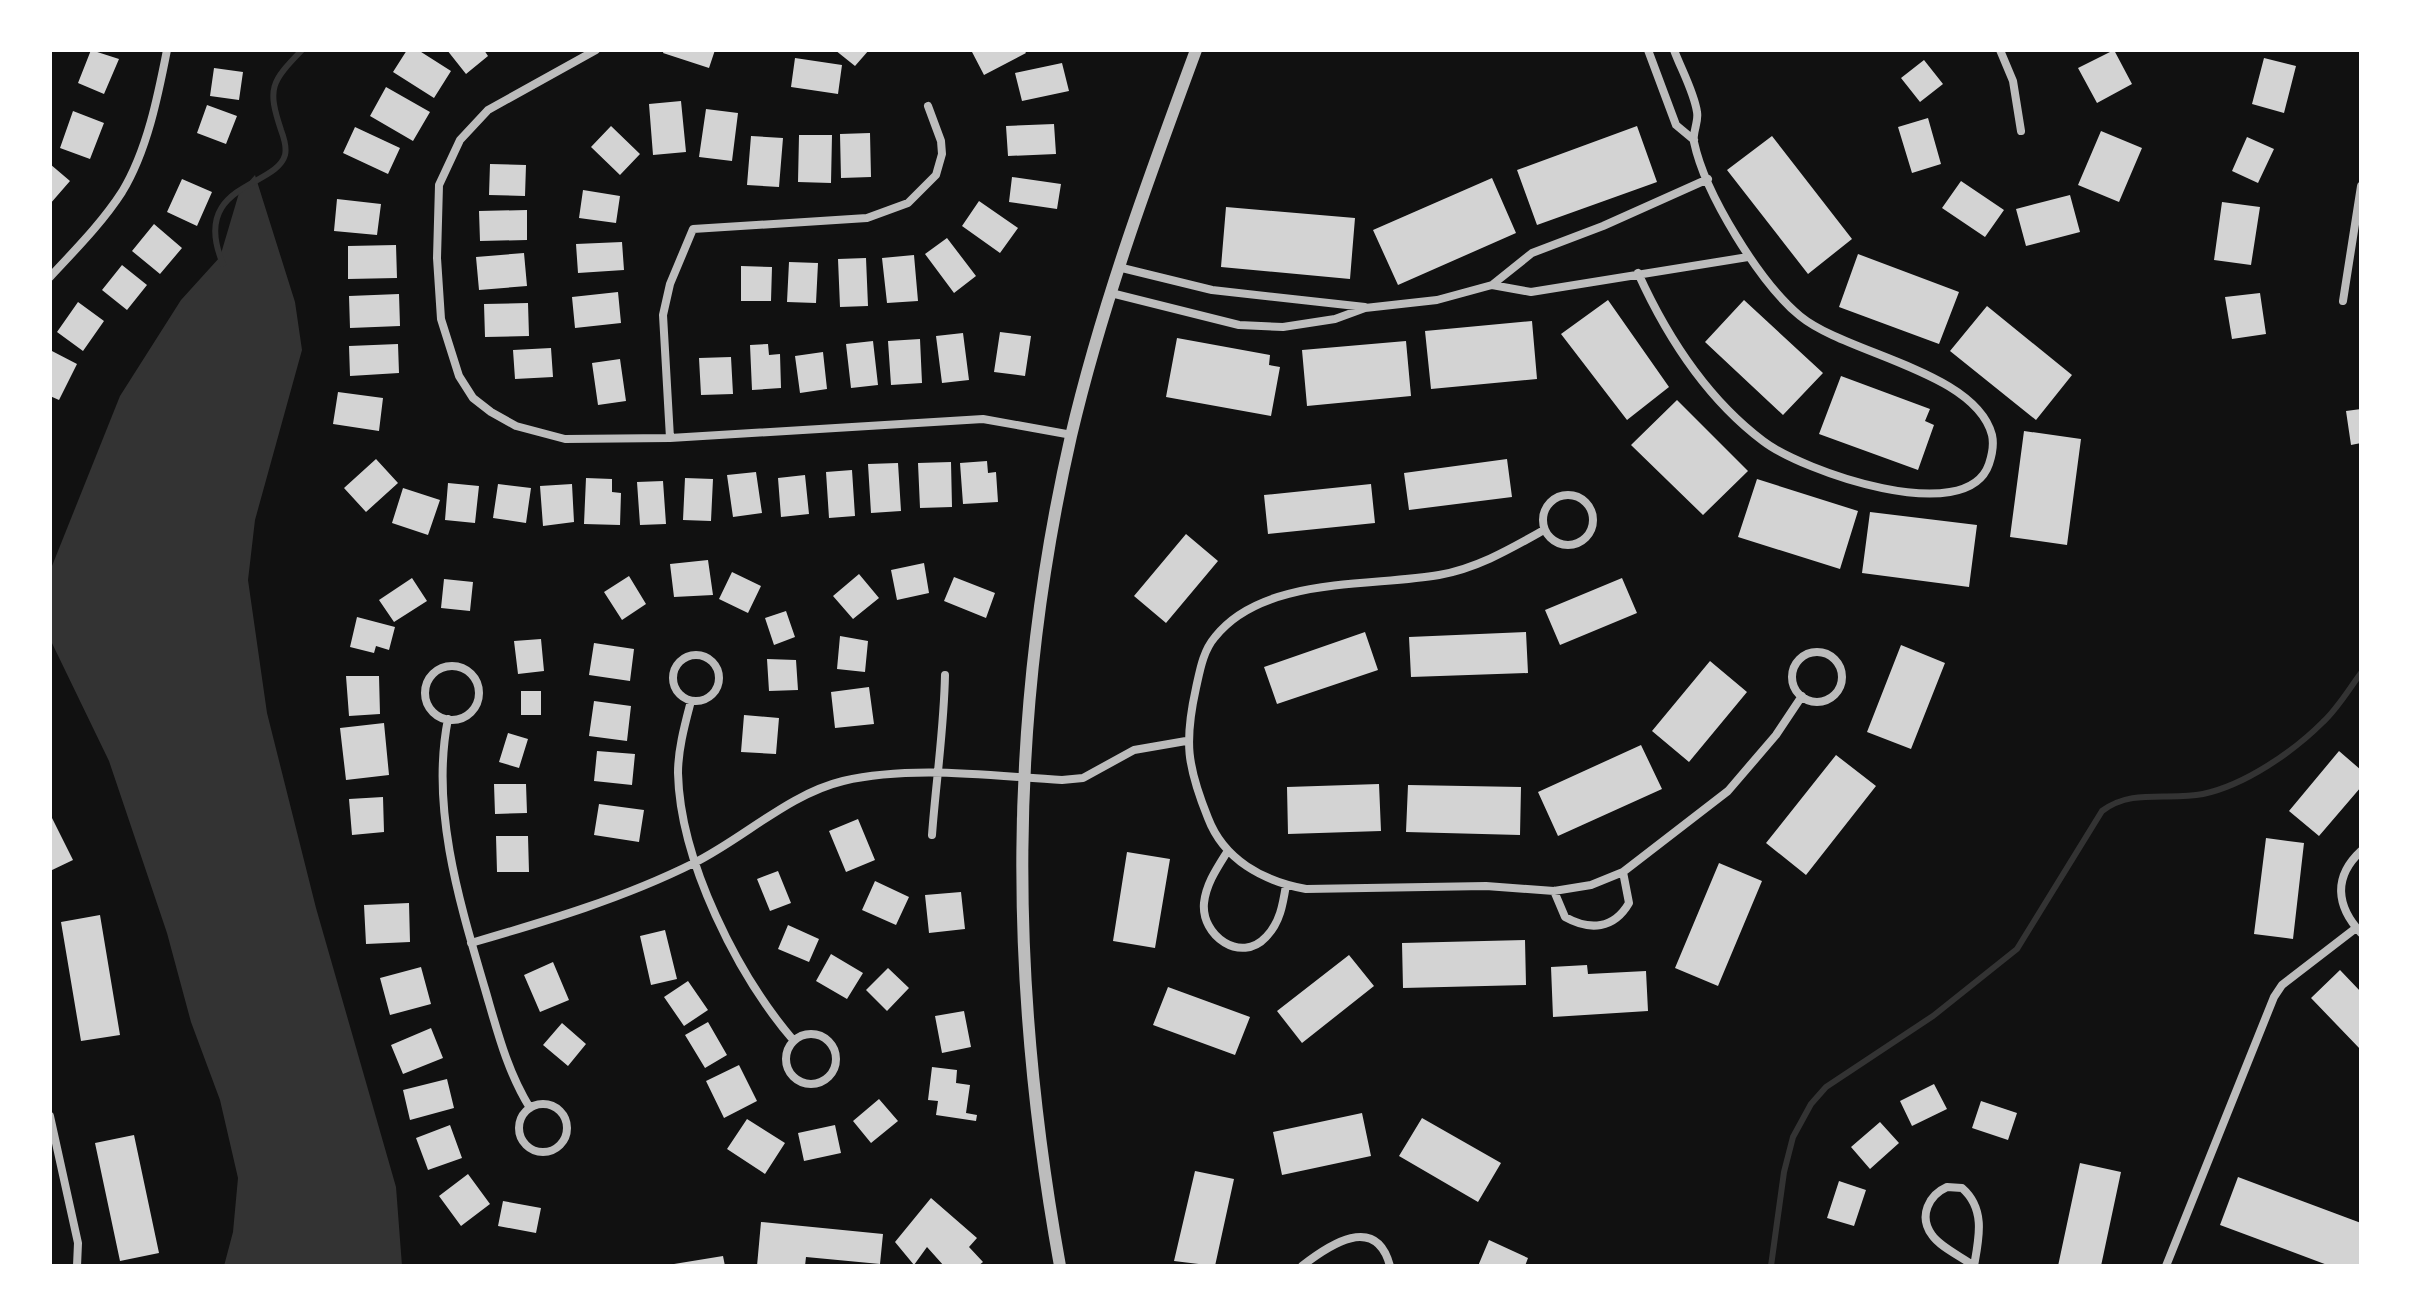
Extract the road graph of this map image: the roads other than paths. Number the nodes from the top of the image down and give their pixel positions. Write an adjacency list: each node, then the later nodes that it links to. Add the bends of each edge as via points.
1 (167, 50): 15 (street, via 147,128 123,190)
2 (596, 50): 21 (street, via 488,110 460,140 439,185 436,206 441,319 459,376 473,398 516,426 565,439)
3 (1196, 50): 13 (street)
4 (1648, 50): 9 (street, via 1676,125)
5 (1674, 50): 9 (street, via 1698,113)
6 (2000, 50): 8 (street, via 2013,81)
7 (928, 106): 21 (street, via 942,154 936,175 908,203 867,218 693,229 663,315)
8 (2021, 131)
9 (1694, 140): 10 (street)
10 (1708, 179): 12 (street); 16 (street, via 1532,253)
11 (2361, 186): 18 (street)
12 (1748, 257): 14 (street); 14 (street, via 1801,317 1932,377 1984,418 1992,436 1992,455 1974,486 1951,494 1879,486 1841,478 1765,443 1698,376 1665,331)
13 (1118, 267): 17 (street); 19 (street, via 1212,290)
14 (1638, 273): 16 (street, via 1531,292)
15 (50, 277)
16 (1492, 285): 19 (street, via 1437,300)
17 (1111, 293): 19 (street, via 1260,328 1335,319); 20 (street)
18 (2343, 301)
19 (1365, 308)
20 (1072, 435): 21 (street, via 983,419); 29 (street, via 1043,599)
21 (670, 438)
22 (1544, 530): 22 (street, via 1558,543 1576,544 1590,532 1592,512 1574,495 1556,497 1544,510); 27 (street, via 1464,569 1306,588 1229,622 1203,659)
23 (945, 675): 28 (street, via 943,744)
24 (1802, 696): 24 (street, via 1822,701 1837,691 1842,677 1831,657 1813,653 1798,661 1792,676); 34 (street, via 1728,791)
25 (691, 701): 25 (street, via 710,697 718,686 718,670 706,657 682,659 673,674 676,690); 33 (street, via 678,774)
26 (448, 719): 26 (street, via 465,716 478,702 477,681 461,667 437,671 426,689 432,710); 38 (street, via 442,757 449,846)
27 (1186, 741): 29 (street, via 1134,750 1083,778); 32 (street, via 1204,809)
28 (936, 774): 29 (street); 30 (street); 33 (street, via 840,782 804,797)
29 (1023, 778): 43 (street, via 1024,992 1041,1156)
30 (932, 835)
31 (2361, 851): 37 (street, via 2341,879 2340,891 2341,906)
32 (1227, 852): 35 (street, via 1258,874); 35 (street, via 1210,880 1204,904 1206,925 1214,938 1235,947 1251,947 1265,939 1282,911)
33 (695, 862): 38 (street, via 575,911); 39 (street, via 747,975)
34 (1623, 872): 36 (street, via 1591,885); 36 (street, via 1629,903 1607,924 1592,927 1565,917)
35 (1286, 885): 36 (street, via 1333,891 1486,886)
36 (1554, 891)
37 (2359, 930): 47 (street, via 2282,985 2274,997)
38 (471, 943): 40 (street, via 513,1081)
39 (794, 1041): 39 (street, via 786,1054 792,1077 806,1084 829,1078 836,1053 826,1039 810,1034)
40 (530, 1108): 40 (street, via 521,1118 520,1137 535,1151 556,1148 566,1133 563,1115 546,1104)
41 (50, 1116): 42 (street, via 78,1243)
42 (77, 1266)
43 (1060, 1266)
44 (1302, 1266): 45 (street, via 1348,1238 1366,1237 1386,1252)
45 (1390, 1266)
46 (1974, 1266): 46 (street, via 1978,1209 1962,1188 1947,1187 1929,1202 1926,1222 1932,1236)
47 (2166, 1266)

